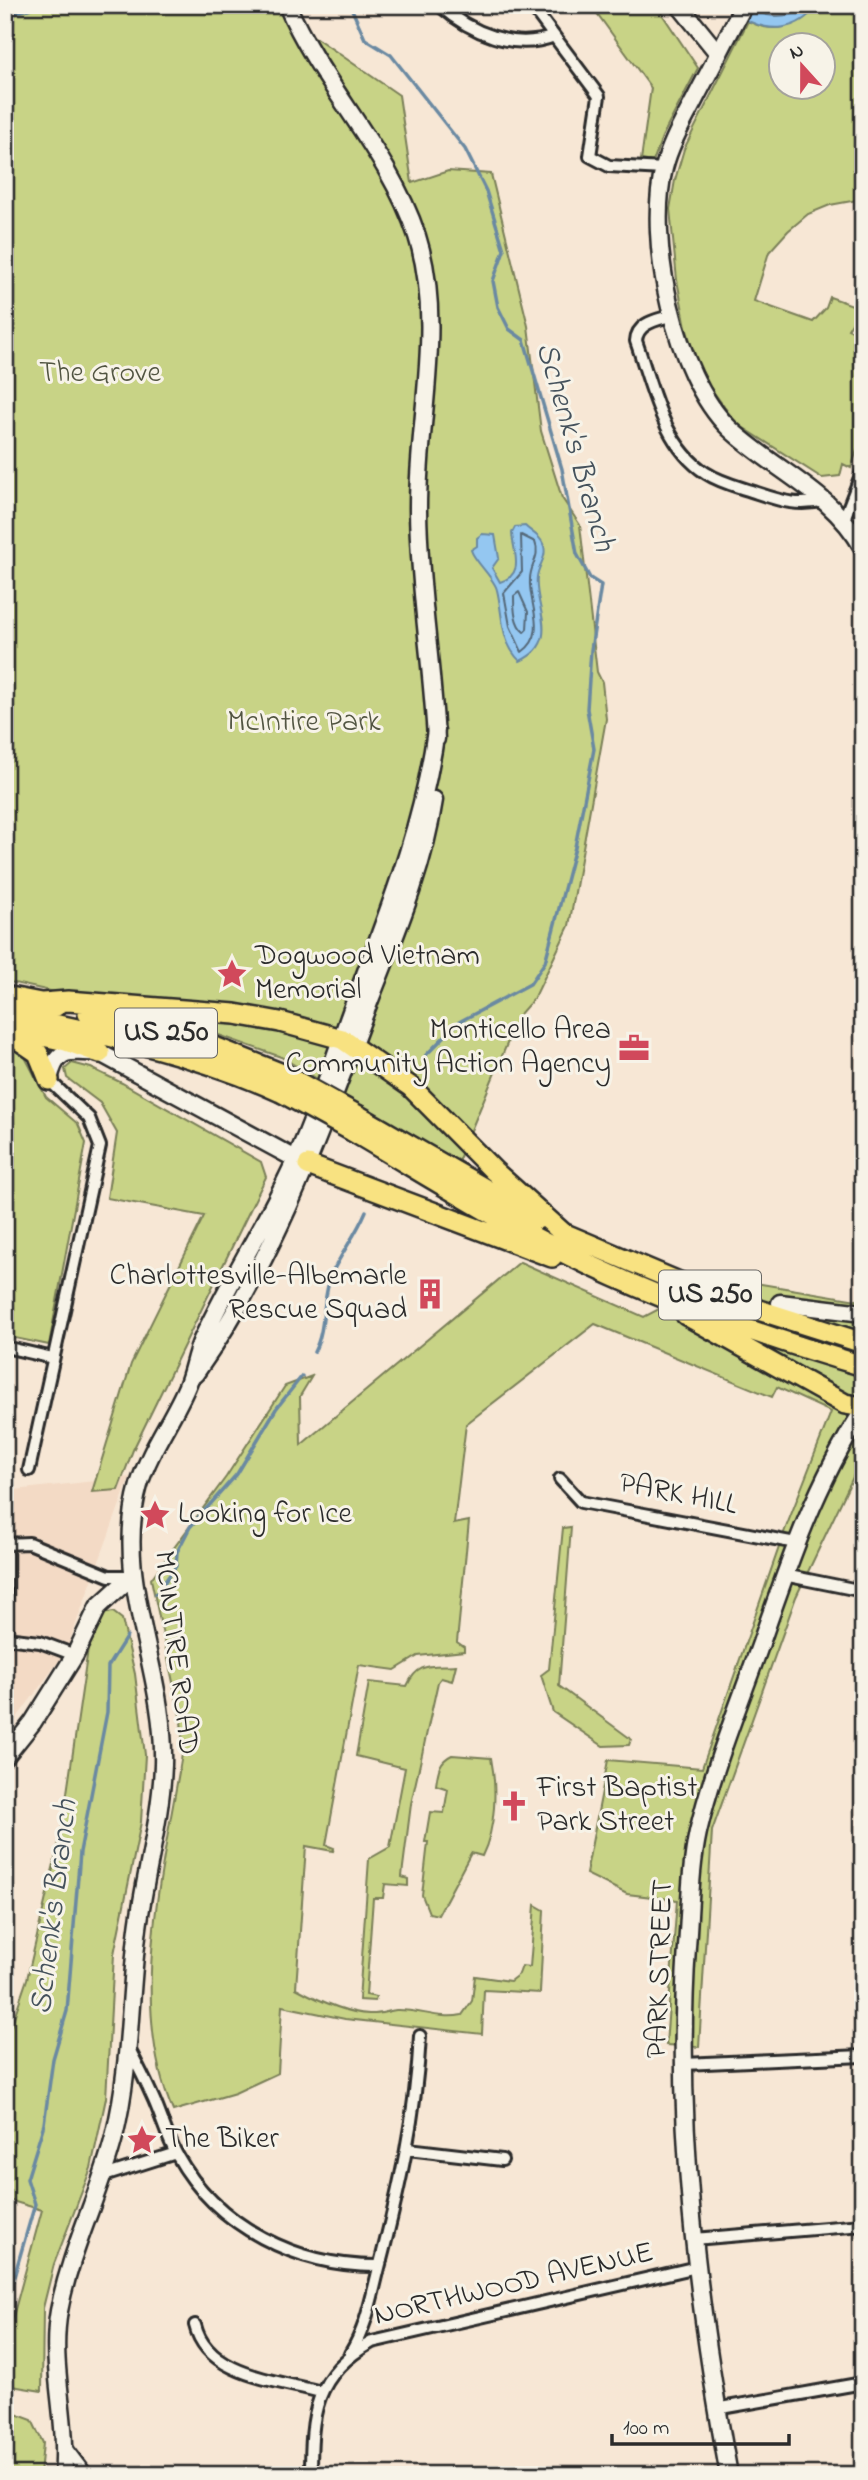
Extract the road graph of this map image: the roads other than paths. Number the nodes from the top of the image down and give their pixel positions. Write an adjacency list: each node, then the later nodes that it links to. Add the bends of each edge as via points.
1 (287, 5): 18 (main road, MCINTIRE ROAD, via 308,49 408,212 424,267 429,319 418,509 437,782 418,876)
2 (439, 5): 6 (street, via 474,31 522,43)
3 (531, 5): 6 (street)
4 (678, 5): 7 (main road)
5 (744, 5): 7 (main road)
6 (554, 36): 8 (street, via 599,96 590,156 609,166)
7 (717, 52): 8 (main road)
8 (664, 169): 9 (main road, via 659,228)
9 (673, 315): 11 (main road, via 694,379 726,425); 11 (street, via 643,325 636,341 670,435 687,458 718,480 786,502 798,505)
10 (863, 470): 12 (street)
11 (825, 500): 12 (main road)
12 (844, 519): 13 (main road)
13 (863, 548)
14 (5, 996): 15 (highway, US 250)
15 (44, 1013): 16 (highway, US 250); 18 (highway, via 68,1001 235,1014 280,1022); 21 (highway, US 250); 21 (highway, US 250, via 207,1044)
16 (5, 1014)
17 (5, 1031): 19 (highway, via 66,1041); 20 (highway, via 30,1045)
18 (347, 1043): 23 (main road, MCINTIRE ROAD); 24 (highway, via 411,1087)
19 (100, 1053): 20 (main road, via 61,1054); 23 (main road)
20 (49, 1080): 32 (street, via 89,1118 100,1146)
21 (283, 1083): 22 (highway, US 250, bridge)
22 (356, 1123): 24 (highway, US 250); 25 (highway, US 250, via 507,1222)
23 (302, 1162): 25 (highway, via 535,1252); 40 (main road, MCINTIRE ROAD, via 267,1255 187,1385 139,1484)
24 (563, 1233): 27 (highway, US 250)
25 (607, 1272): 26 (highway, US 250)
26 (637, 1286): 33 (highway, US 250); 34 (highway, via 795,1377)
27 (705, 1293): 28 (highway); 30 (highway, US 250)
28 (780, 1303): 29 (main road)
29 (863, 1313)
30 (863, 1343)
31 (5, 1347): 32 (street)
32 (53, 1358): 35 (street)
33 (863, 1366)
34 (863, 1409): 37 (main road, PARK STREET, via 825,1475)
35 (29, 1470)
36 (560, 1479): 37 (street, PARK HILL, via 581,1502)
37 (796, 1543): 39 (main road, PARK STREET)
38 (5, 1544): 40 (street, via 29,1543 109,1576); 42 (street)
39 (784, 1575): 41 (street); 48 (main road, PARK STREET, via 698,1834 686,1973)
40 (132, 1576): 43 (main road, via 99,1607); 46 (main road, MCINTIRE ROAD, via 159,1709 163,1761 138,1929)
41 (863, 1591)
42 (6, 1638): 43 (street, via 40,1642)
43 (75, 1655): 44 (main road, via 33,1722)
44 (5, 1756)
45 (420, 2036): 49 (street)
46 (128, 2045): 50 (street); 52 (main road, MCINTIRE ROAD)
47 (863, 2056): 48 (street)
48 (684, 2064): 54 (main road, PARK STREET)
49 (408, 2149): 51 (street); 55 (street)
50 (176, 2153): 52 (street); 55 (street, via 211,2201 264,2239 323,2260)
51 (502, 2161)
52 (104, 2176): 62 (main road, MCINTIRE ROAD, via 59,2312 54,2348)
53 (863, 2225): 54 (street)
54 (694, 2239): 56 (main road, PARK STREET)
55 (379, 2266): 58 (street, via 362,2334)
56 (697, 2267): 58 (street, NORTHWOOD AVENUE, via 381,2338); 61 (main road, PARK STREET)
57 (195, 2325): 60 (street, via 203,2347 219,2362)
58 (346, 2359): 60 (street, NORTHWOOD AVENUE)
59 (863, 2383): 61 (street)
60 (321, 2392): 65 (street, NORTHWOOD AVENUE, via 311,2432)
61 (716, 2409): 66 (main road, PARK STREET)
62 (64, 2443): 63 (main road, MCINTIRE ROAD); 64 (street)
63 (63, 2475)
64 (87, 2475)
65 (311, 2475)
66 (729, 2475)

